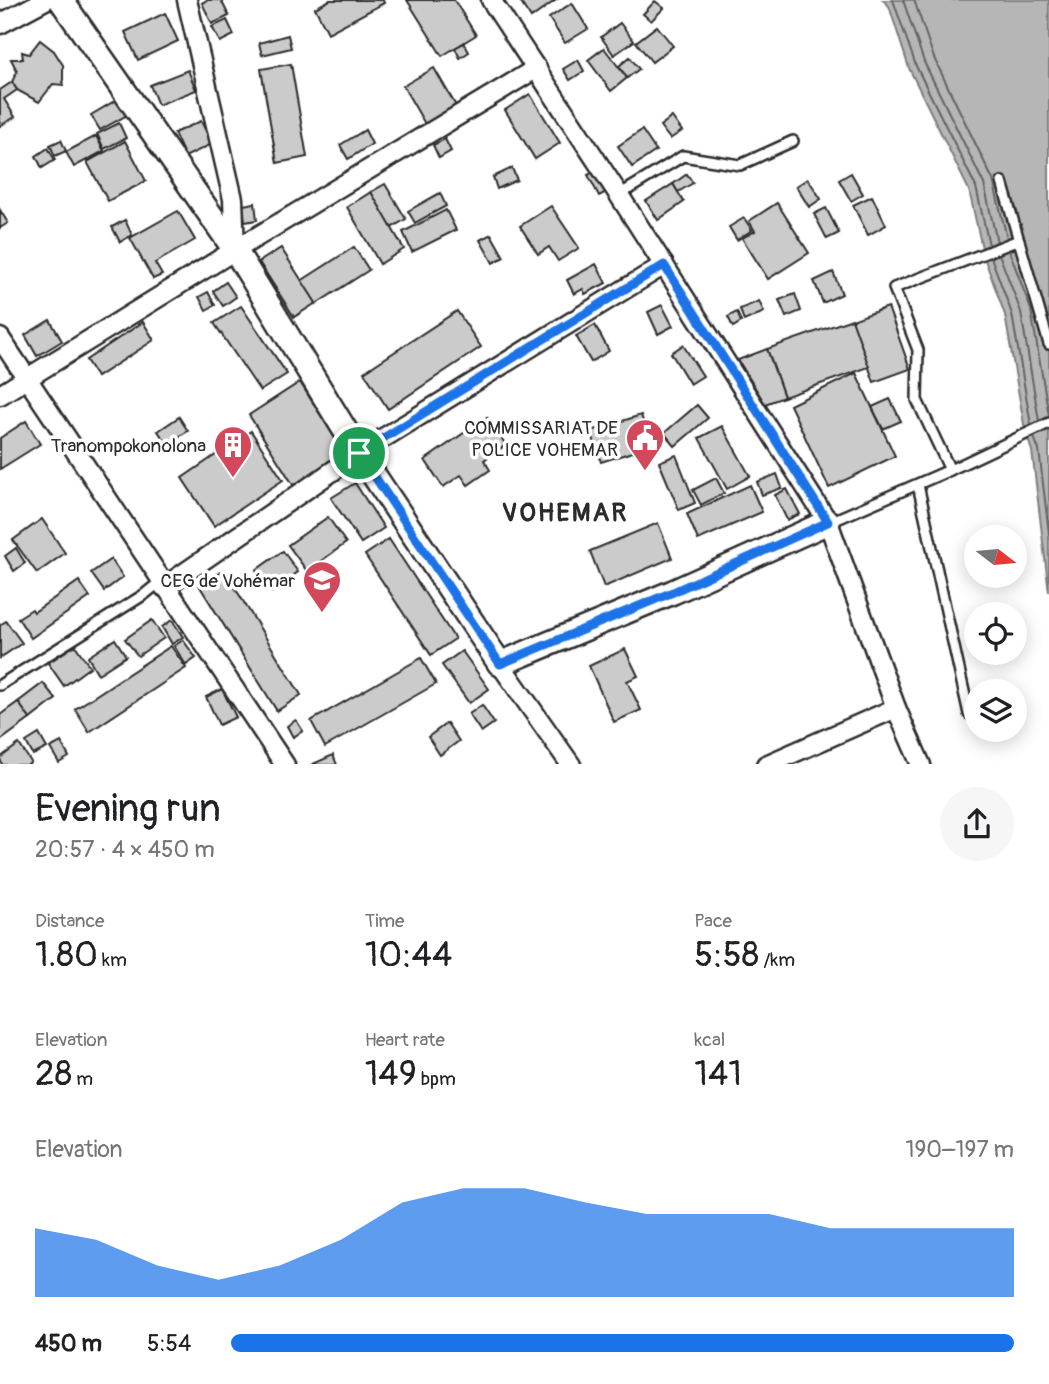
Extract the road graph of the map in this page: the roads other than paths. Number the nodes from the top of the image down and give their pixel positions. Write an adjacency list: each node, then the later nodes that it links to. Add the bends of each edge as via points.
1 (45, 0): 5 (street)
2 (61, 0): 11 (street)
3 (187, 0): 11 (street, via 233,199)
4 (491, 0): 6 (street)
5 (0, 24)
6 (537, 68): 9 (street); 11 (street)
7 (793, 141): 9 (lane, via 740,165 683,156)
8 (1002, 182): 10 (lane)
9 (619, 195): 12 (street)
10 (1019, 240): 14 (lane); 19 (lane, via 894,288 918,351 917,400)
11 (235, 250): 15 (street); 18 (street)
12 (664, 265): 18 (street); 21 (street)
13 (0, 338): 15 (street)
14 (1049, 344)
15 (27, 377): 16 (street); 22 (street)
16 (0, 395)
17 (1049, 424): 19 (lane)
18 (359, 453): 22 (street); 23 (street)
19 (950, 470): 20 (lane)
20 (918, 485): 21 (lane); 25 (lane)
21 (828, 522): 23 (street); 26 (street)
22 (163, 584): 24 (lane); 27 (street)
23 (500, 664): 28 (street)
24 (0, 685)
25 (964, 692)
26 (896, 708): 29 (street); 30 (street)
27 (284, 764)
28 (570, 764)
29 (768, 764)
30 (921, 764)

